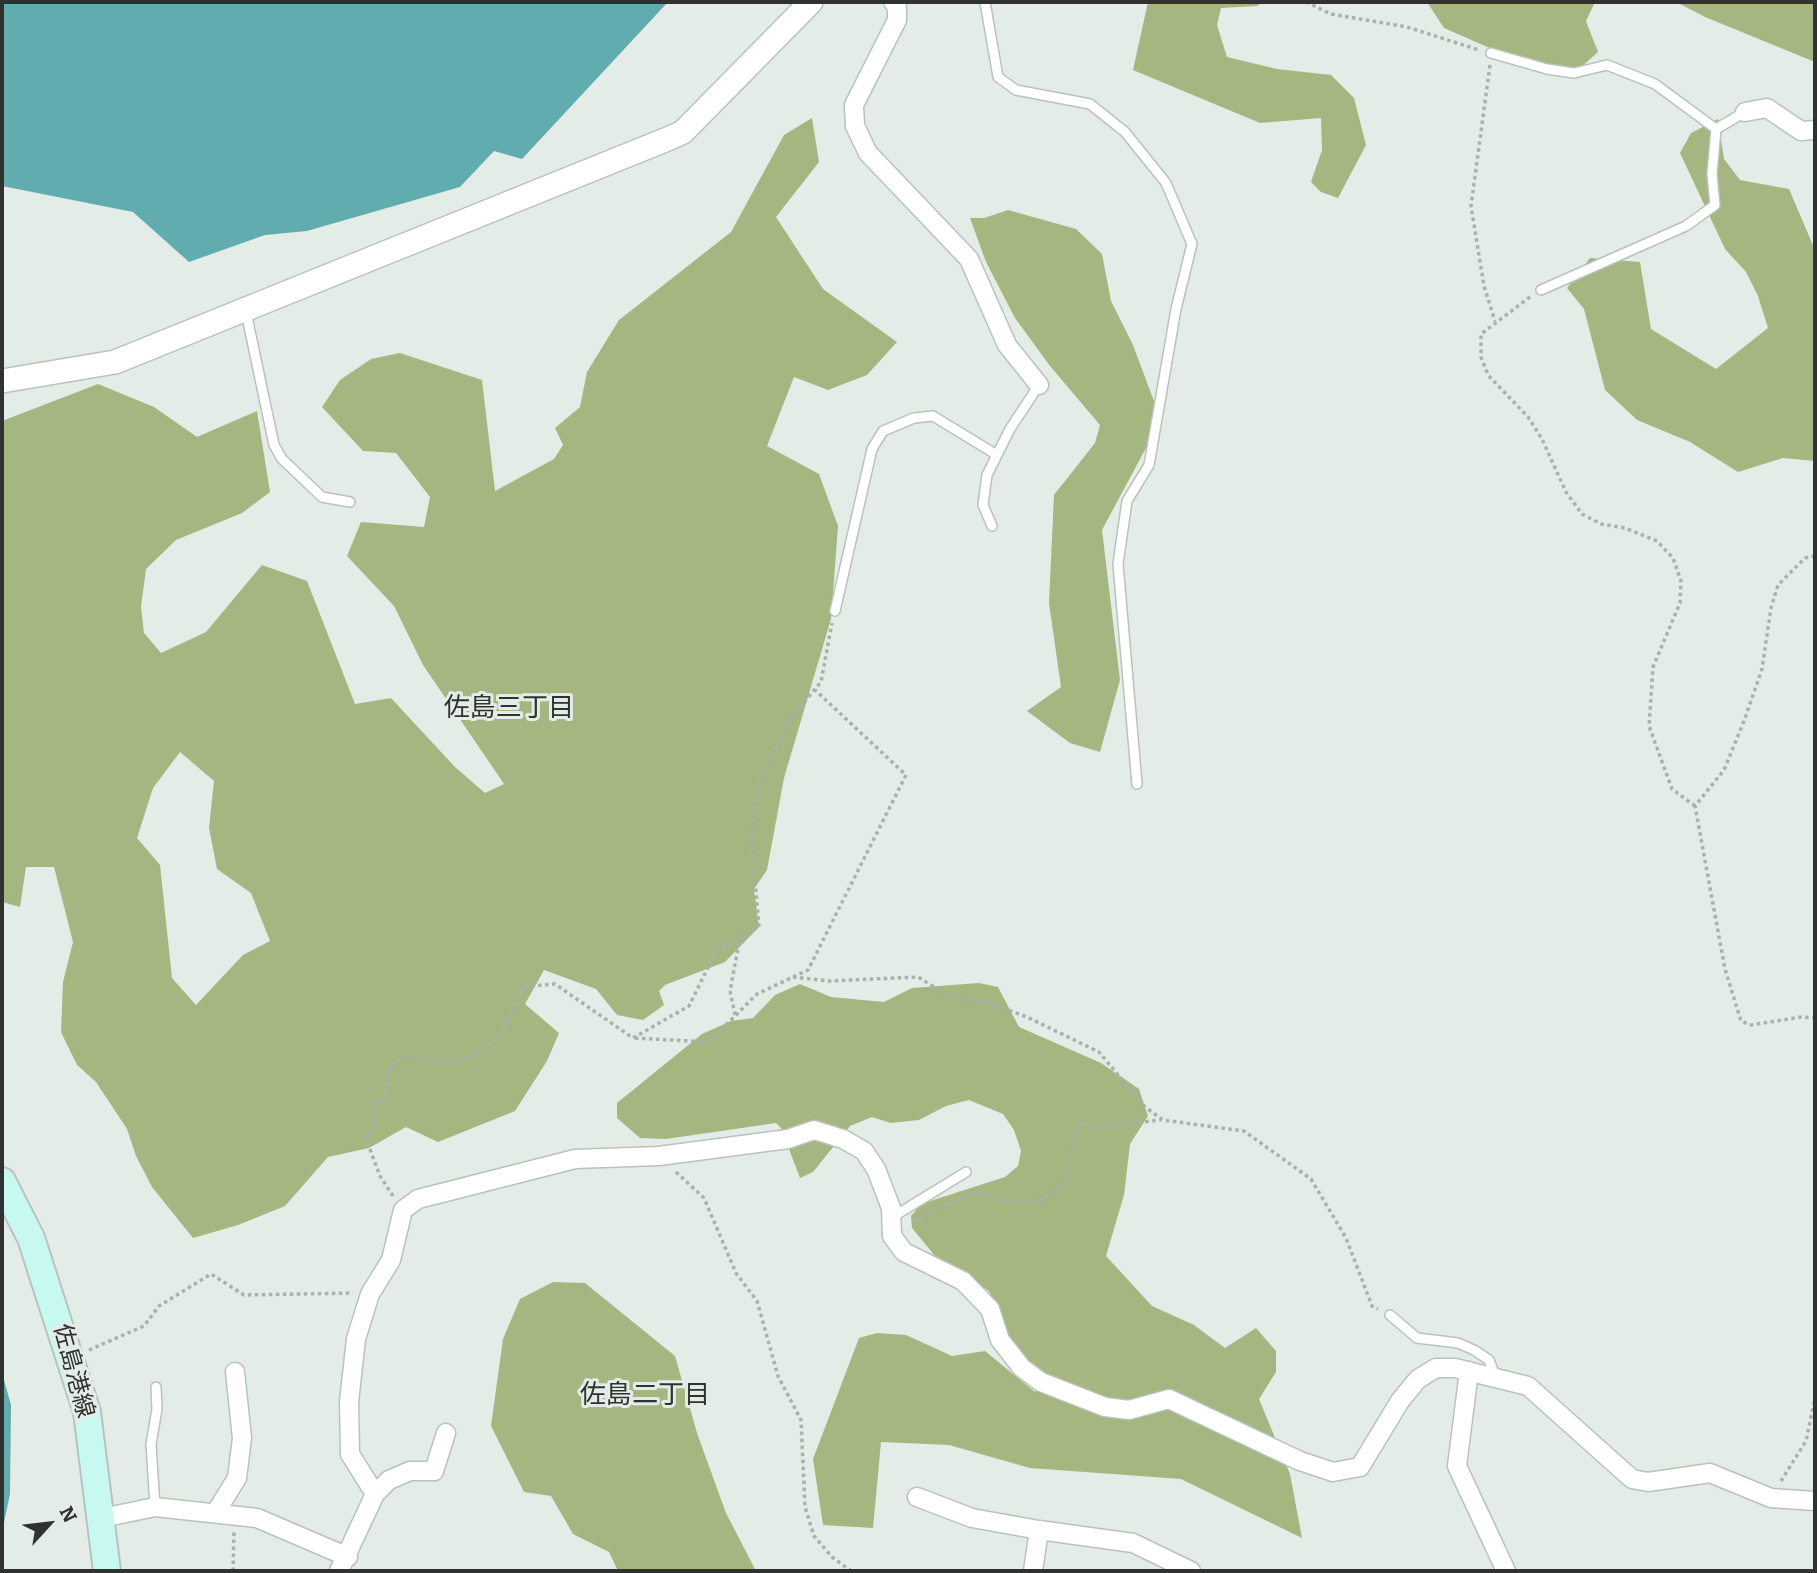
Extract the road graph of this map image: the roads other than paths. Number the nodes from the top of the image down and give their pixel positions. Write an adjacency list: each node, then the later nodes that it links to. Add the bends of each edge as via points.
1 (811, 2): 9 (street, via 683,132)
2 (893, 2): 11 (street, via 897,20 854,105 855,126 868,153 969,259 1007,345)
3 (985, 2): 16 (lane, via 998,77 1016,90 1090,104 1125,132 1166,183 1192,244 1149,465 1127,501 1118,564)
4 (1491, 53): 6 (lane, via 1574,73 1607,65 1655,84)
5 (1745, 112): 6 (lane); 7 (street, via 1767,108 1801,131)
6 (1716, 129): 8 (lane, via 1715,205 1686,226)
7 (1815, 130)
8 (1541, 290)
9 (245, 310): 10 (street, via 115,362); 13 (lane, via 274,445 282,459 322,497)
10 (2, 381)
11 (1039, 385): 12 (lane)
12 (997, 455): 14 (lane, via 987,475 983,505); 15 (lane, via 933,416 914,418 883,431 872,449)
13 (350, 502)
14 (992, 526)
15 (835, 611)
16 (1138, 785)
17 (966, 1172): 19 (lane)
18 (2, 1181): 31 (main road, 佐島港線, via 31,1238 71,1357 87,1412)
19 (891, 1218): 21 (street, via 892,1236 904,1252 962,1282 990,1309 1000,1340 1014,1359 1041,1382 1105,1407 1129,1410 1169,1399 1333,1472 1360,1467 1418,1379 1436,1368); 26 (street, via 876,1169 864,1151 814,1130 788,1139 659,1156 575,1159 418,1199 403,1210 391,1260 370,1294 356,1339 349,1402 350,1454)
20 (1390, 1315): 23 (lane, via 1417,1338 1458,1343 1474,1350 1489,1360)
21 (1469, 1371): 23 (street); 37 (street, via 1457,1466)
22 (235, 1372): 30 (street, via 242,1438 237,1478)
23 (1496, 1378): 28 (street, via 1528,1386 1541,1395 1632,1479 1648,1482 1710,1473 1771,1497)
24 (156, 1387): 29 (lane, via 151,1444)
25 (446, 1433): 26 (street, via 435,1471 410,1471 389,1480)
26 (375, 1494): 33 (street)
27 (917, 1497): 32 (street, via 972,1518)
28 (1815, 1501)
29 (155, 1507): 30 (street); 31 (street)
30 (216, 1512): 33 (street, via 257,1518)
31 (102, 1518): 34 (main road, 佐島港線)
32 (1039, 1530): 35 (street); 36 (street, via 1133,1543)
33 (344, 1564)
34 (107, 1571)
35 (1033, 1571)
36 (1191, 1571)
37 (1506, 1571)

